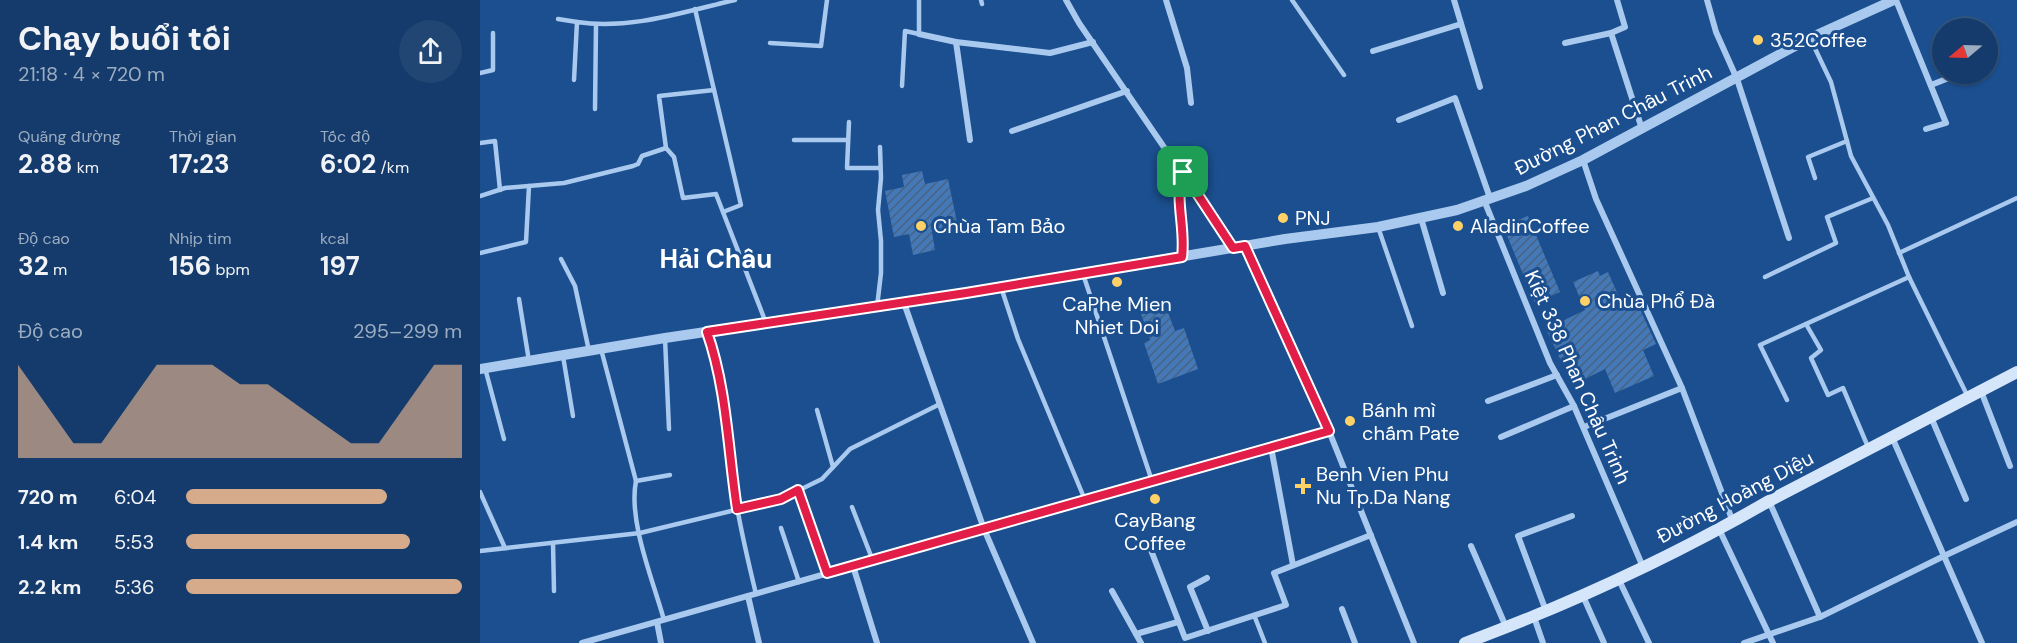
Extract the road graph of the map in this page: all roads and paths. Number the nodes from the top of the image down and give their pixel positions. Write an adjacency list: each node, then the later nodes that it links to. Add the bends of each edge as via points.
1 (735, 0): 11 (lane)
2 (827, 0): 22 (lane, via 821,46)
3 (919, 0): 18 (lane)
4 (1066, 0): 21 (street)
5 (1166, 0): 34 (street, via 1185,59)
6 (1292, 0): 26 (lane)
7 (1454, 0): 14 (street)
8 (1617, 0): 17 (street, via 1625,27)
9 (1707, 0): 27 (street, via 1716,32)
10 (1895, 0): 19 (street, Đường Phan Châu Trinh); 29 (street)
11 (695, 9): 15 (lane, via 635,24); 32 (lane)
12 (558, 19): 13 (lane)
13 (577, 22): 15 (lane); 28 (lane)
14 (1461, 24): 24 (street); 31 (street)
15 (596, 25): 35 (lane)
16 (493, 33): 25 (lane, via 493,70)
17 (1611, 33): 23 (street); 38 (street)
18 (919, 34): 20 (street); 30 (lane, via 905,31)
19 (1810, 38): 27 (street, Đường Phan Châu Trinh); 44 (lane, via 1831,82)
20 (956, 42): 21 (street, via 1050,53); 43 (street)
21 (1093, 42): 33 (street)
22 (770, 43)
23 (1565, 43)
24 (1373, 51)
25 (480, 73)
26 (1344, 75)
27 (1737, 78): 38 (street, Đường Phan Châu Trinh); 61 (street)
28 (574, 80)
29 (1932, 85): 39 (street, via 1946,123)
30 (902, 87)
31 (1480, 87)
32 (714, 90): 47 (lane, via 659,96); 58 (lane, via 741,205)
33 (1127, 91): 40 (street); 50 (street)
34 (1191, 103)
35 (595, 109)
36 (1399, 120): 57 (street, Kiệt 338 Phan Châu Trinh, via 1455,98)
37 (849, 122): 42 (lane)
38 (1642, 129): 48 (street, Đường Phan Châu Trinh)
39 (1926, 129)
40 (1012, 132)
41 (794, 140): 42 (lane)
42 (849, 140): 49 (lane, via 847,168)
43 (970, 140)
44 (1847, 141): 51 (lane, via 1808,157); 55 (lane)
45 (480, 143): 53 (lane, via 495,141)
46 (880, 147): 49 (lane)
47 (666, 148): 52 (lane, via 642,156 633,166 564,183); 58 (lane, via 674,157 683,198 716,194)
48 (1583, 160): 57 (street, Đường Phan Châu Trinh); 88 (street, via 1596,199)
49 (880, 168): 75 (lane)
50 (1183, 172): 63 (street); 66 (street, via 1179,191 1184,229)
51 (1815, 178)
52 (529, 186): 53 (lane); 64 (lane, via 526,242)
53 (500, 190): 54 (lane)
54 (480, 196)
55 (1873, 198): 65 (lane); 69 (lane, via 1827,217 1836,243)
56 (2017, 198): 65 (lane)
57 (1487, 199): 59 (street, Đường Phan Châu Trinh); 87 (street, Kiệt 338 Phan Châu Trinh)
58 (723, 212): 76 (lane)
59 (1421, 218): 60 (street, Đường Phan Châu Trinh); 72 (street)
60 (1378, 227): 62 (street, Đường Phan Châu Trinh); 78 (lane)
61 (1789, 238)
62 (1245, 246): 63 (street, Đường Phan Châu Trinh); 100 (street)
63 (1233, 248): 66 (street, Đường Phan Châu Trinh)
64 (480, 253)
65 (1899, 253): 70 (lane)
66 (1182, 257): 68 (street, Đường Phan Châu Trinh)
67 (561, 259): 82 (lane, via 575,286)
68 (1083, 274): 71 (street, Đường Phan Châu Trinh); 110 (lane)
69 (1765, 277)
70 (1909, 277): 77 (lane); 90 (lane)
71 (1000, 287): 74 (street, Đường Phan Châu Trinh); 114 (lane)
72 (1443, 293)
73 (519, 299): 84 (lane)
74 (904, 303): 75 (street, Đường Phan Châu Trinh); 93 (street)
75 (877, 307): 76 (street, Đường Phan Châu Trinh)
76 (766, 323): 79 (street, Đường Phan Châu Trinh)
77 (1806, 324): 91 (lane, via 1760,345); 105 (lane, via 1821,350 1811,358 1828,395 1842,388)
78 (1412, 326)
79 (707, 332): 80 (street, Đường Phan Châu Trinh); 117 (lane, via 726,417)
80 (665, 338): 81 (street, Đường Phan Châu Trinh); 99 (lane)
81 (601, 349): 82 (street, Đường Phan Châu Trinh); 109 (lane)
82 (589, 351): 83 (street, Đường Phan Châu Trinh)
83 (563, 356): 84 (street, Đường Phan Châu Trinh); 96 (lane)
84 (529, 361): 85 (street, Đường Phan Châu Trinh)
85 (482, 368): 103 (lane)
86 (2017, 372): 89 (main road, Đường Hoàng Diệu)
87 (1557, 375): 92 (street); 94 (street, Kiệt 338 Phan Châu Trinh)
88 (1682, 388): 98 (street); 119 (street)
89 (1981, 391): 90 (main road, Đường Hoàng Diệu); 106 (street)
90 (1968, 397): 97 (main road, Đường Hoàng Diệu)
91 (1787, 400)
92 (1488, 401)
93 (940, 404): 107 (lane, via 850,449); 122 (street)
94 (1574, 406): 98 (street, Kiệt 338 Phan Châu Trinh); 101 (street)
95 (817, 410): 107 (lane)
96 (573, 416)
97 (1931, 417): 102 (main road, Đường Hoàng Diệu); 113 (street)
98 (1584, 427): 135 (street, Kiệt 338 Phan Châu Trinh)
99 (669, 429)
100 (1329, 431): 104 (street); 125 (street)
101 (1501, 437)
102 (1892, 437): 105 (main road, Đường Hoàng Diệu); 131 (street)
103 (504, 439)
104 (1271, 447): 110 (street); 133 (street)
105 (1869, 449): 115 (main road, Đường Hoàng Diệu)
106 (2010, 466)
107 (833, 467): 111 (lane, via 822,479)
108 (670, 475): 109 (lane)
109 (636, 481): 124 (lane)
110 (1152, 481): 114 (street)
111 (798, 490): 117 (lane, via 781,499); 136 (lane)
112 (480, 492): 129 (lane)
113 (1966, 498)
114 (1084, 500): 122 (street)
115 (1769, 501): 119 (main road, Đường Hoàng Diệu); 149 (street)
116 (852, 507): 132 (lane)
117 (737, 509): 124 (lane); 142 (lane)
118 (1572, 516): 146 (street, via 1518,536)
119 (1733, 522): 123 (main road, Đường Hoàng Diệu)
120 (2017, 522): 131 (street)
121 (781, 528): 139 (lane)
122 (984, 529): 132 (street); 160 (street)
123 (1719, 529): 135 (main road, Đường Hoàng Diệu); 154 (street)
124 (640, 533): 126 (lane); 150 (lane)
125 (1371, 535): 133 (street); 164 (street)
126 (553, 543): 129 (lane); 140 (lane)
127 (1149, 545): 151 (street)
128 (1471, 546): 152 (street)
129 (505, 548): 130 (lane)
130 (480, 551)
131 (1944, 556): 149 (street); 171 (street)
132 (873, 561): 134 (street)
133 (1293, 565): 147 (street, via 1274,573 1286,605)
134 (853, 566): 136 (street); 159 (street)
135 (1643, 567): 138 (main road, Đường Hoàng Diệu)
136 (827, 573): 139 (street)
137 (1207, 578): 153 (street, via 1190,587)
138 (1618, 579): 143 (main road, Đường Hoàng Diệu); 168 (street)
139 (799, 582): 142 (street)
140 (554, 591)
141 (1112, 591): 155 (street)
142 (756, 594): 144 (street)
143 (1583, 595): 146 (main road, Đường Hoàng Diệu); 167 (street)
144 (748, 596): 150 (street); 158 (street)
145 (1342, 609): 163 (street)
146 (1546, 612): 148 (main road, Đường Hoàng Diệu)
147 (1254, 615): 153 (street); 162 (lane)
148 (1534, 617): 152 (main road, Đường Hoàng Diệu); 166 (street)
149 (1820, 617): 154 (street)
150 (660, 621): 156 (street); 157 (street)
151 (1178, 622): 153 (street, via 1185,638); 155 (street)
152 (1506, 628): 165 (main road, Đường Hoàng Diệu)
153 (1208, 631)
154 (1769, 633): 169 (street); 170 (street)
155 (1136, 634): 161 (street)
156 (582, 643)
157 (661, 643)
158 (759, 643)
159 (877, 643)
160 (1033, 643)
161 (1141, 643)
162 (1265, 643)
163 (1355, 643)
164 (1414, 643)
165 (1465, 643)
166 (1543, 643)
167 (1604, 643)
168 (1648, 643)
169 (1744, 643)
170 (1773, 643)
171 (1982, 643)

